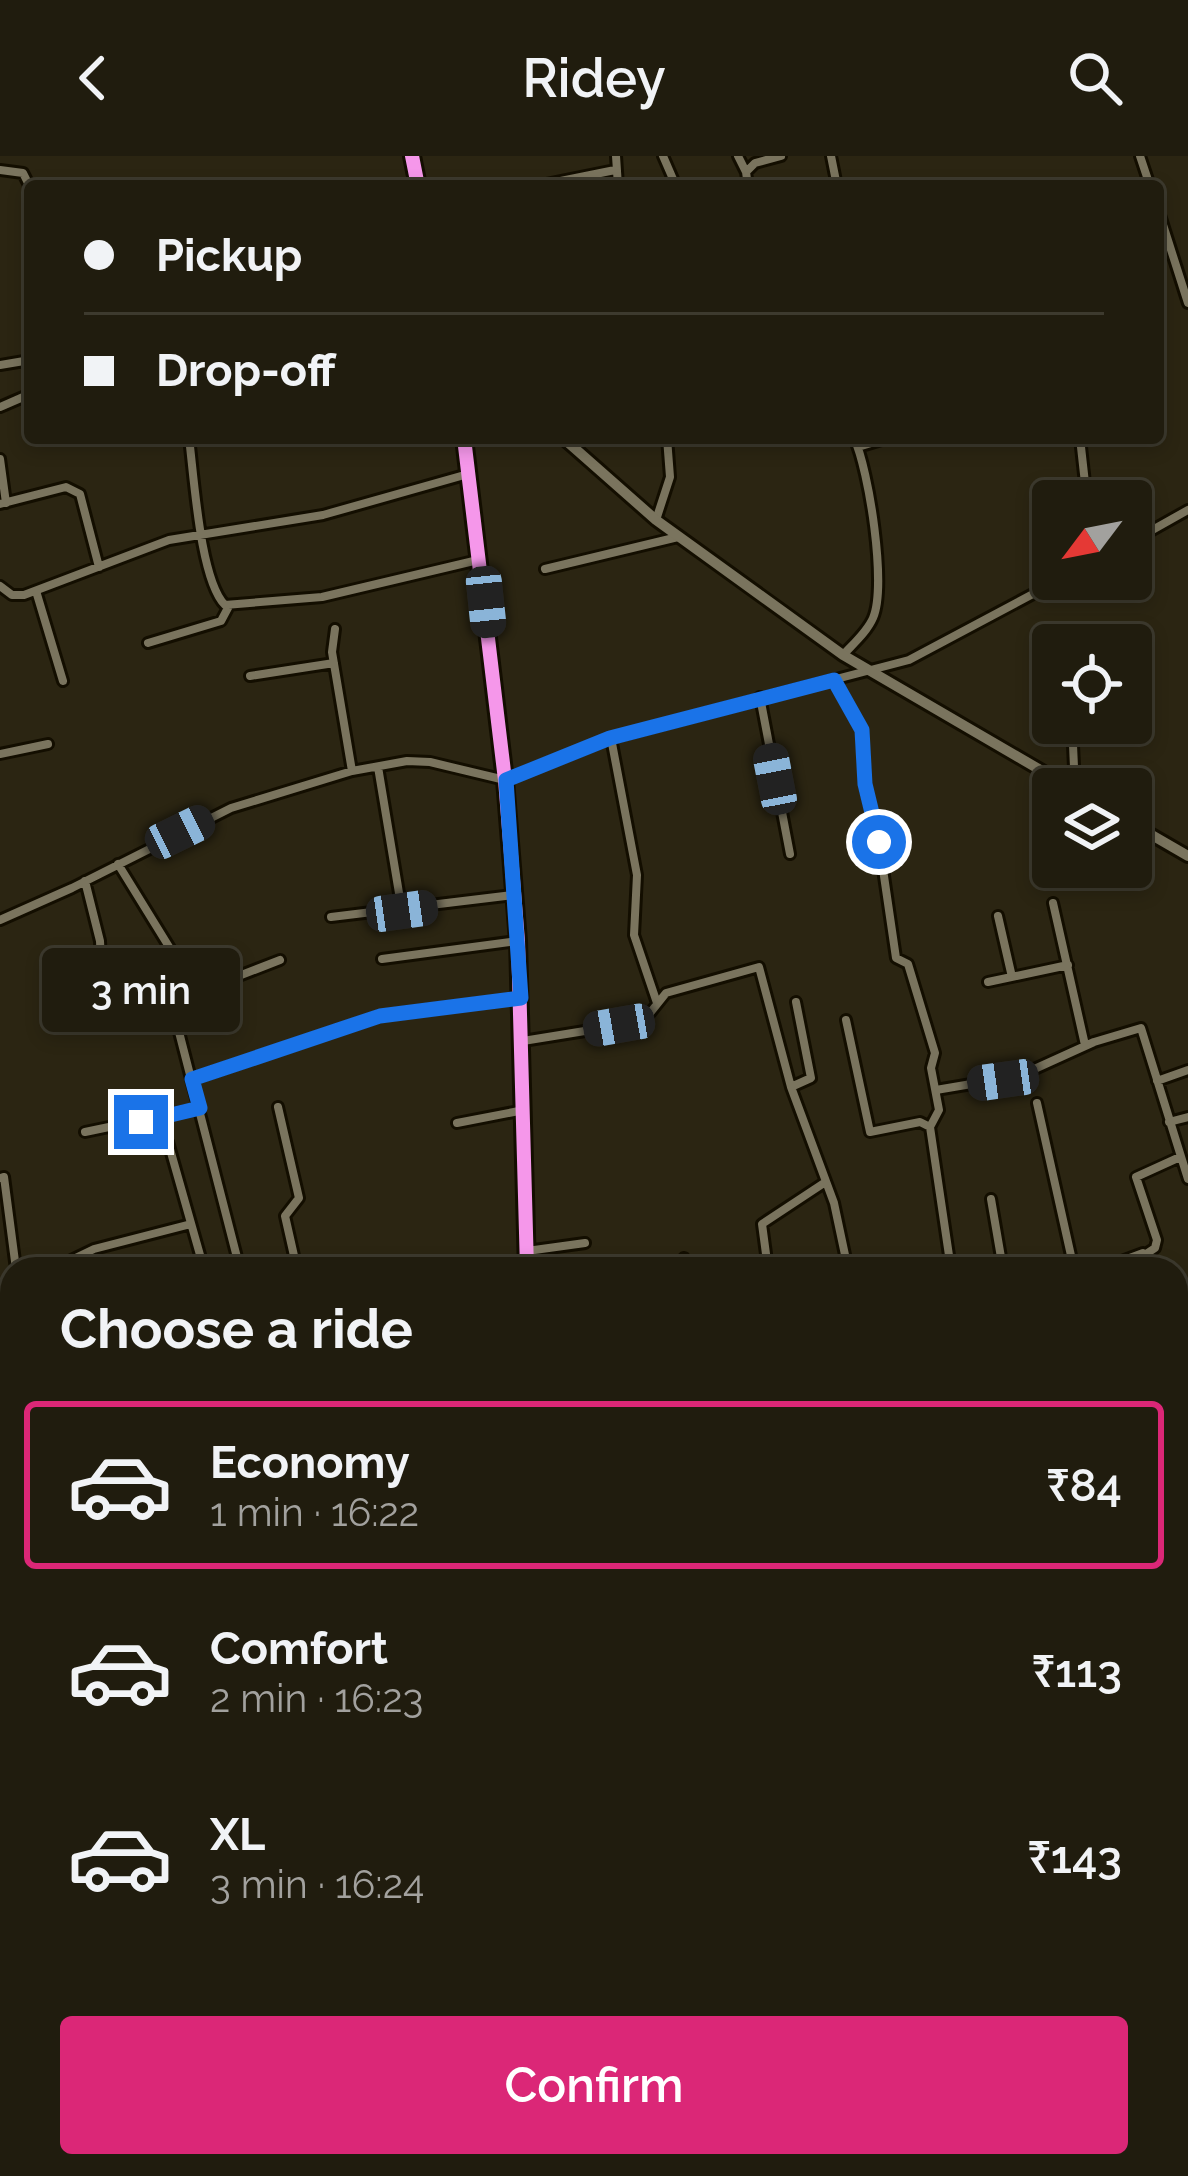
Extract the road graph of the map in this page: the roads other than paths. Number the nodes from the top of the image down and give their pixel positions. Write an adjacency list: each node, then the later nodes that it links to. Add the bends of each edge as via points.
1 (616, 156): 5 (street)
2 (739, 156): 6 (street)
3 (782, 156): 6 (street)
4 (1, 167): 7 (street)
5 (615, 170): 8 (street); 9 (street)
6 (746, 172): 10 (street)
7 (26, 180)
8 (566, 180)
9 (617, 180)
10 (747, 180)
11 (1164, 223): 12 (street)
12 (1183, 269): 13 (street)
13 (1188, 303)
14 (190, 444): 27 (street)
15 (465, 444): 21 (highway)
16 (569, 444): 25 (main road)
17 (667, 444): 25 (street, via 670,477)
18 (857, 444): 38 (street, via 870,494 877,599 871,623)
19 (1081, 444): 22 (street)
20 (0, 459): 23 (street)
21 (470, 473): 27 (street, via 323,515); 29 (highway)
22 (1085, 480)
23 (3, 504): 30 (street, via 74,488)
24 (1188, 510): 26 (street)
25 (656, 520): 28 (main road)
26 (1152, 530)
27 (201, 534): 30 (street); 35 (street, via 215,591)
28 (680, 536): 31 (street); 38 (main road)
29 (481, 559): 35 (street, via 322,597); 51 (highway)
30 (100, 567): 33 (street)
31 (545, 568)
32 (0, 586): 33 (street, via 13,595)
33 (36, 591): 43 (street)
34 (1032, 595): 40 (street, via 922,655)
35 (229, 606): 37 (street, via 218,622)
36 (335, 629): 39 (street)
37 (148, 643)
38 (843, 656): 40 (main road)
39 (334, 663): 41 (street); 50 (street)
40 (873, 671): 42 (street); 49 (main road)
41 (250, 676)
42 (834, 680): 44 (street); 81 (street, via 862,730 896,958 908,964 934,1049)
43 (63, 681)
44 (760, 697): 45 (street); 53 (street)
45 (610, 738): 51 (street); 72 (street, via 638,875 634,935)
46 (48, 744): 47 (street)
47 (0, 754)
48 (378, 766): 50 (street); 51 (street, via 430,762); 59 (street)
49 (1038, 768)
50 (352, 771): 55 (street, via 231,808)
51 (506, 780): 57 (highway)
52 (1152, 835): 54 (main road)
53 (790, 854)
54 (1188, 856)
55 (118, 864): 56 (street); 70 (street, via 171,950)
56 (85, 881): 62 (street); 74 (street, via 100,941)
57 (514, 895): 59 (street); 63 (highway)
58 (1052, 902): 66 (street)
59 (402, 911): 61 (street)
60 (998, 916): 67 (street)
61 (331, 917)
62 (0, 920)
63 (518, 941): 64 (street); 69 (highway)
64 (382, 959)
65 (280, 960): 70 (street)
66 (1068, 965): 67 (street); 76 (street)
67 (1012, 977): 68 (street)
68 (988, 982)
69 (521, 998): 75 (highway); 78 (street, via 380,1016)
70 (183, 1000): 78 (street, via 179,1032)
71 (796, 1002): 80 (street, via 812,1078)
72 (658, 1005): 75 (street, via 628,1024); 80 (street, via 670,992 759,967)
73 (846, 1020): 89 (street, via 869,1130)
74 (104, 1025)
75 (523, 1041): 85 (highway)
76 (1085, 1046): 79 (street, via 1142,1028); 81 (street, via 1019,1076)
77 (1188, 1070): 79 (street)
78 (192, 1079): 84 (street)
79 (1157, 1081): 87 (street)
80 (791, 1087): 95 (street)
81 (935, 1090): 89 (street, via 939,1113)
82 (1037, 1102): 111 (street)
83 (278, 1107): 105 (street, via 299,1198 285,1216)
84 (200, 1108): 90 (street); 104 (street)
85 (525, 1109): 88 (street); 99 (highway)
86 (1188, 1117): 87 (street)
87 (1169, 1122): 92 (street)
88 (458, 1123)
89 (930, 1127): 109 (street)
90 (85, 1132)
91 (168, 1142): 97 (street)
92 (1180, 1157): 94 (street); 100 (street, via 1136,1177 1158,1244)
93 (0, 1178): 101 (street)
94 (1188, 1180)
95 (824, 1183): 107 (street, via 762,1224); 108 (street)
96 (991, 1199): 110 (street)
97 (191, 1224): 102 (street); 103 (street)
98 (585, 1243): 99 (street)
99 (526, 1251): 106 (highway)
100 (1146, 1254): 112 (street); 113 (street)
101 (14, 1257)
102 (78, 1257)
103 (201, 1257)
104 (237, 1257)
105 (294, 1257)
106 (526, 1257)
107 (766, 1257)
108 (846, 1257)
109 (949, 1257)
110 (1001, 1257)
111 (1071, 1257)
112 (1137, 1257)
113 (1148, 1257)

